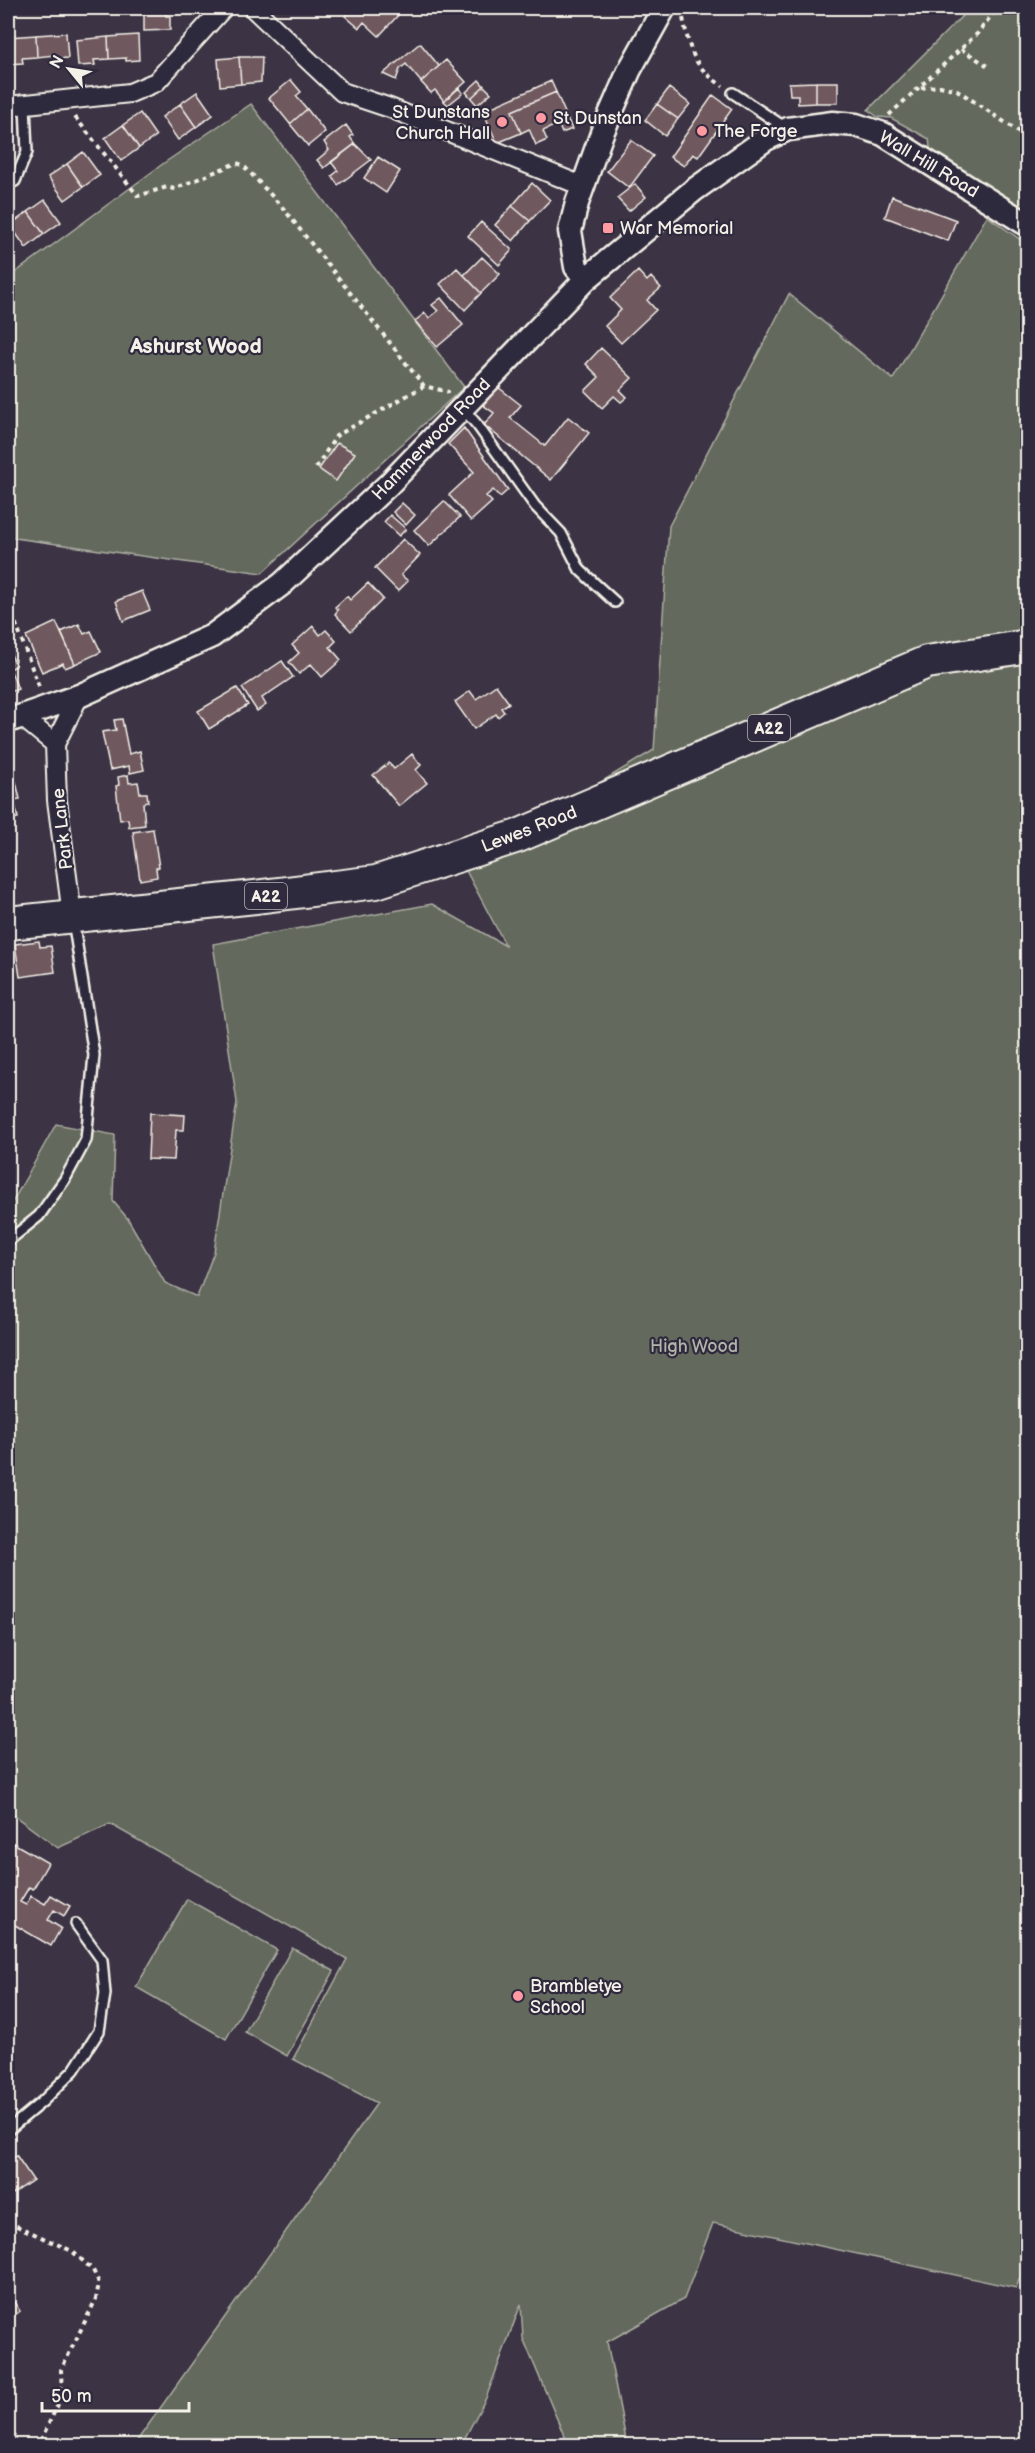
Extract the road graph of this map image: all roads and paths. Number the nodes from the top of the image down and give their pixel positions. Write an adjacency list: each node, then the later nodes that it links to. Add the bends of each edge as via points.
1 (223, 8): 10 (street, via 156,82 130,93)
2 (253, 8): 16 (street, via 342,92)
3 (663, 8): 16 (street, via 629,71)
4 (680, 8): 9 (path, via 689,48 705,74)
5 (997, 8): 6 (path)
6 (961, 49): 7 (path); 8 (path)
7 (988, 66)
8 (921, 88): 13 (path, via 886,118); 14 (path, via 940,86 957,90)
9 (733, 93): 12 (lane)
10 (61, 100): 11 (street); 20 (path, via 138,196 167,187 174,189 236,163 243,165 283,208 424,386 336,436)
11 (16, 105): 15 (lane, via 27,152 15,181)
12 (788, 129): 13 (street, Wall Hill Road, via 833,123); 18 (street, Wall Hill Road, via 766,139 694,190)
13 (878, 132): 17 (street, Wall Hill Road)
14 (1028, 138)
15 (8, 184)
16 (582, 186): 18 (street, via 570,231 576,267)
17 (1028, 225)
18 (585, 279): 19 (street, Hammerwood Road)
19 (462, 407): 21 (lane, via 535,506 561,533 580,570); 24 (street, Hammerwood Road, via 389,484 282,584 212,636)
20 (316, 468)
21 (615, 602)
22 (8, 607): 25 (path)
23 (1028, 646): 28 (highway, Lewes Road / A22, via 927,662 518,836 376,882)
24 (79, 696): 25 (street, Hammerwood Road); 27 (street)
25 (46, 708): 26 (street, Hammerwood Road)
26 (15, 719): 27 (street)
27 (54, 744): 28 (street, Park Lane)
28 (72, 915): 29 (highway, Lewes Road / A22); 30 (lane, via 94,1054 86,1140 39,1216)
29 (8, 923)
30 (8, 1241)
31 (76, 1924): 32 (lane, via 102,1960 105,1994 99,2031 74,2070)
32 (8, 2130)
33 (8, 2222): 34 (path, via 72,2252 93,2270 99,2283 96,2299 61,2370 62,2396)
34 (38, 2445)

